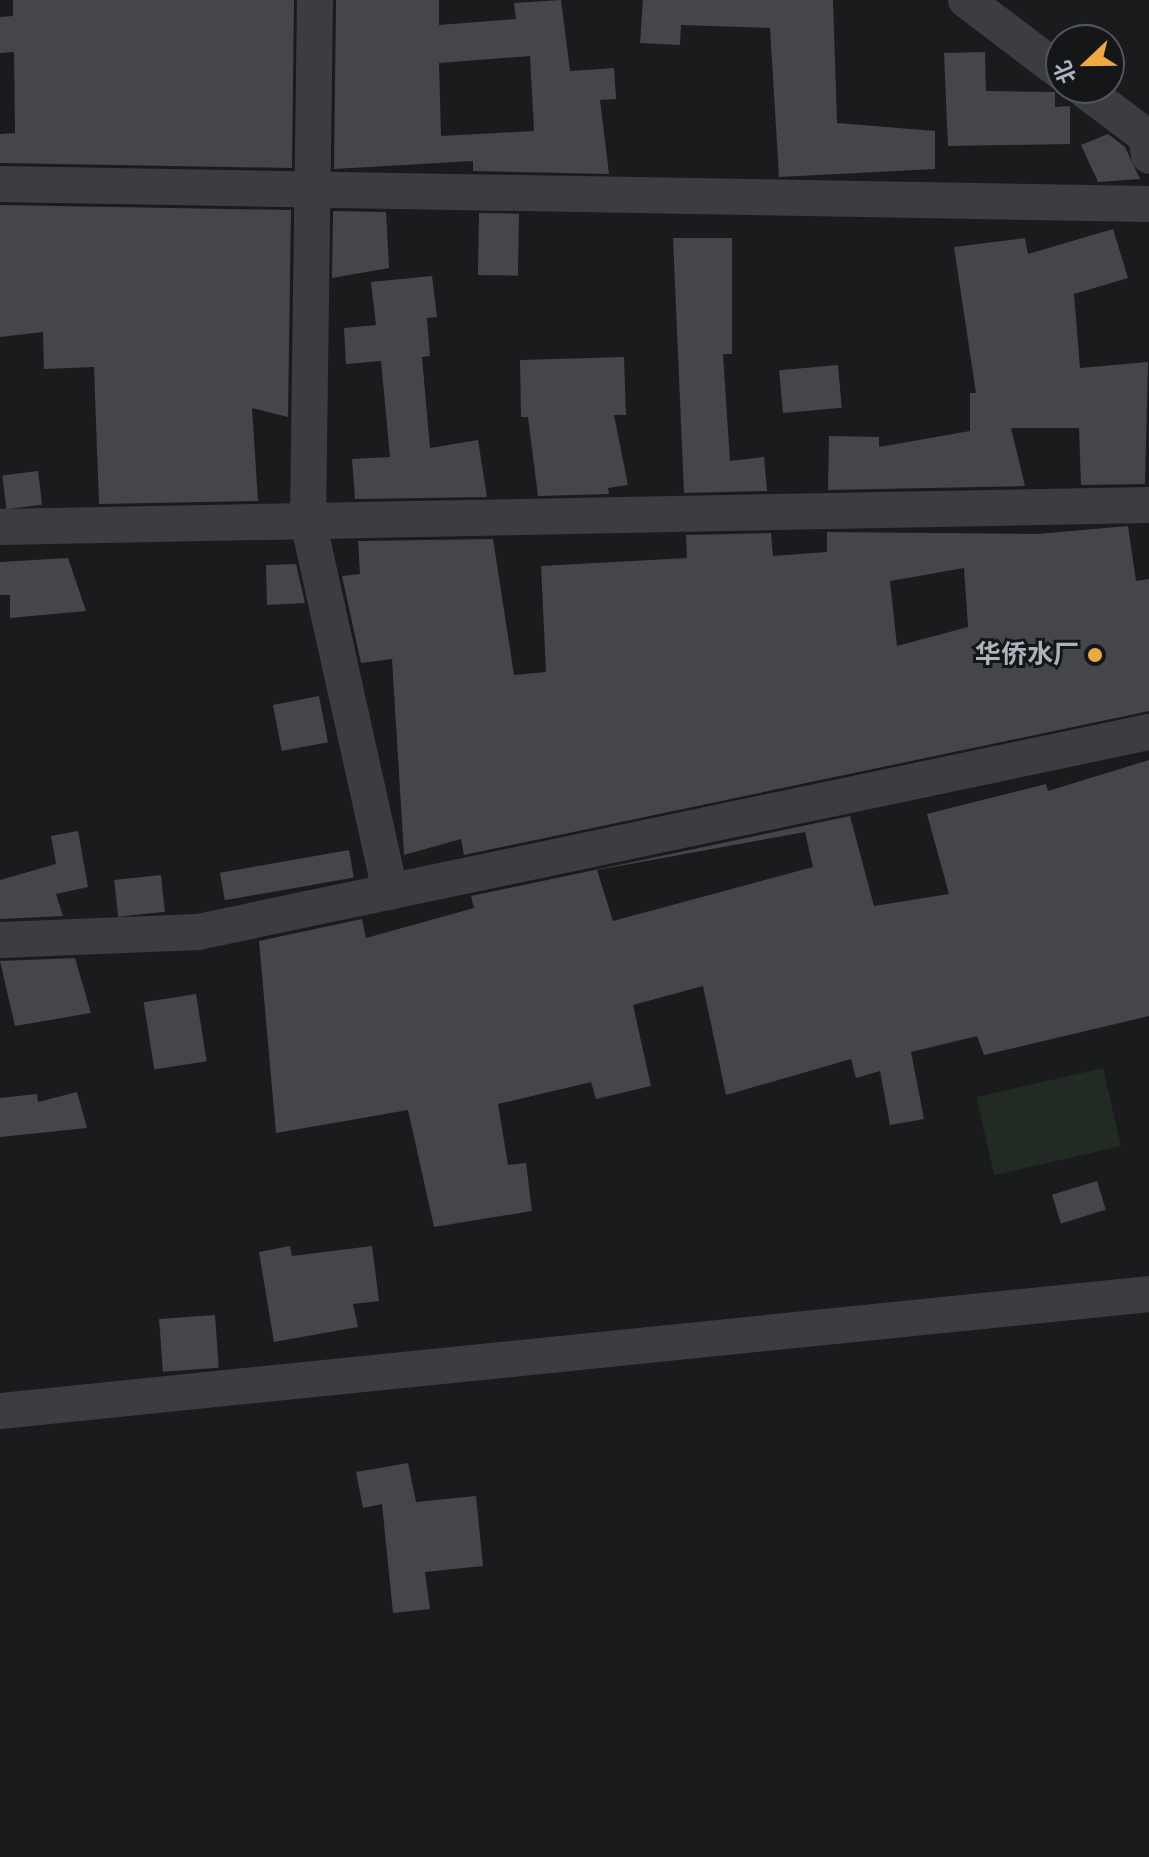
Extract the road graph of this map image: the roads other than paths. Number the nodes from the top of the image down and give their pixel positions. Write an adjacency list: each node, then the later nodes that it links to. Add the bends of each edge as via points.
1 (315, 0): 7 (street)
2 (966, 0): 3 (street)
3 (1045, 60)
4 (1103, 104): 5 (street, via 1146,136)
5 (1149, 156)
6 (0, 184): 7 (street)
7 (313, 189): 8 (street); 10 (street)
8 (1149, 204)
9 (1149, 505): 10 (street)
10 (308, 521): 11 (street); 13 (street)
11 (0, 527)
12 (1149, 732): 13 (street)
13 (390, 892): 14 (street, via 198,932)
14 (0, 940)
15 (1149, 1294): 16 (street)
16 (0, 1411)

